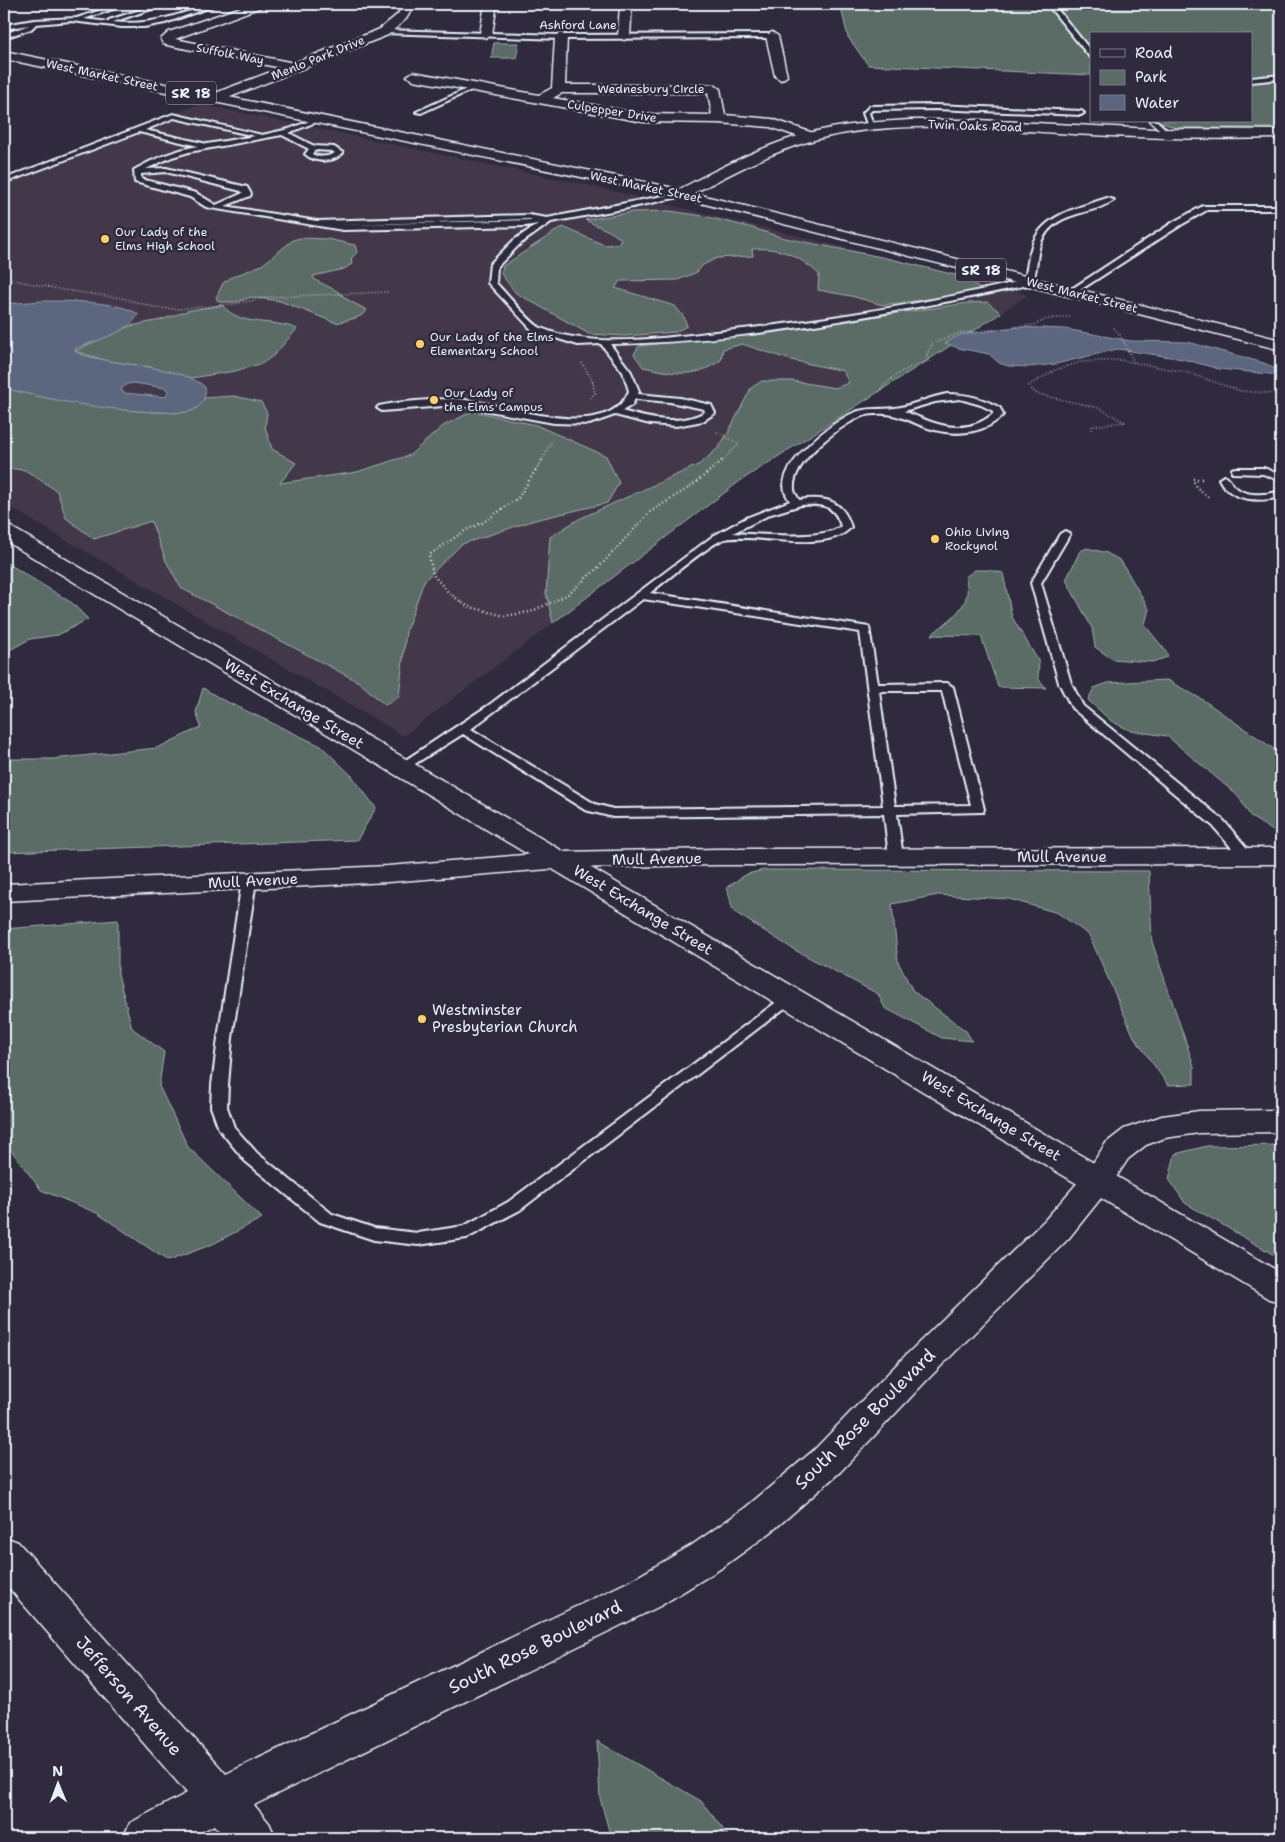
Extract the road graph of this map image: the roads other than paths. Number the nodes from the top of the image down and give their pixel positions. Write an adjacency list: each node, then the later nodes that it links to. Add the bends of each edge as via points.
1 (124, 4): 9 (lane)
2 (163, 4): 11 (lane)
3 (216, 4): 11 (lane, via 163,22)
4 (260, 4): 21 (street, Suffolk Way, via 167,41)
5 (409, 4): 13 (street, Menlo Park Drive, via 400,20)
6 (491, 4): 14 (street)
7 (626, 4): 16 (street)
8 (1050, 4): 19 (lane)
9 (76, 20): 10 (lane); 11 (lane)
10 (34, 22): 12 (lane); 15 (lane, via 29,28)
11 (103, 23)
12 (4, 27)
13 (384, 32): 14 (lane, Ashford Lane); 21 (street, Menlo Park Drive)
14 (486, 34): 18 (lane, Ashford Lane)
15 (4, 36)
16 (624, 36): 17 (lane, Ashford Lane); 18 (lane, Ashford Lane)
17 (772, 36): 23 (street)
18 (561, 37): 27 (street)
19 (1090, 54)
20 (4, 55): 28 (street, West Market Street / SR 18)
21 (296, 67): 28 (street, Menlo Park Drive)
22 (413, 76): 26 (street, Culpepper Drive)
23 (781, 76)
24 (1281, 77): 25 (lane)
25 (1252, 80)
26 (475, 87): 29 (street, Culpepper Drive); 30 (lane)
27 (558, 89): 29 (street); 32 (street, Wednesbury Circle, via 714,89)
28 (215, 98): 33 (street, West Market Street / SR 18)
29 (540, 99): 32 (street, Culpepper Drive, via 643,118)
30 (419, 112)
31 (1081, 113): 35 (lane, via 936,107 870,108 866,113)
32 (719, 119): 41 (street, Culpepper Drive, via 772,124)
33 (319, 120): 37 (lane); 46 (street, West Market Street / SR 18)
34 (1154, 122): 39 (lane)
35 (871, 127): 39 (street, Twin Oaks Road, via 943,124); 41 (street, Twin Oaks Road)
36 (138, 130): 40 (lane, via 173,116); 42 (lane); 45 (lane)
37 (283, 133): 40 (lane); 43 (lane)
38 (1281, 134): 39 (street, Twin Oaks Road)
39 (1170, 135)
40 (264, 136): 42 (lane)
41 (811, 137): 46 (street, Twin Oaks Road, via 772,150)
42 (210, 147): 44 (lane, via 149,163)
43 (313, 148)
44 (137, 172): 48 (lane, via 138,180 194,195); 48 (lane, via 166,170 244,189 247,194)
45 (4, 181)
46 (682, 194): 50 (lane); 51 (street, West Market Street / SR 18)
47 (1110, 200): 51 (lane, via 1068,214 1047,226 1036,245)
48 (217, 207): 50 (lane, via 317,223 529,217)
49 (1281, 208): 52 (lane, via 1206,208)
50 (548, 221): 53 (lane, via 517,242 493,266 492,283 536,329 578,342)
51 (1029, 282): 52 (street, West Market Street / SR 18); 53 (lane, via 797,326 659,341)
52 (1072, 292): 54 (street, West Market Street / SR 18)
53 (603, 342): 55 (lane, via 627,372 634,391)
54 (1281, 345)
55 (632, 396): 58 (lane, via 628,403); 58 (lane, via 682,400 708,407 710,413 692,423 671,423)
56 (382, 408): 58 (lane, via 456,402 554,420 590,422)
57 (896, 411): 57 (lane, via 937,428 951,430 988,424 998,415 989,404 952,397 928,399); 63 (lane, via 856,415 825,435 800,458 791,477 789,490)
58 (614, 412)
59 (1236, 471): 60 (lane, via 1259,470)
60 (1281, 478)
61 (1224, 479): 62 (lane, via 1228,486 1242,494 1263,497)
62 (1281, 494)
63 (796, 503): 66 (lane, via 767,512); 66 (lane, via 818,501 829,504 840,510 846,527 839,534 815,538)
64 (4, 531): 70 (street, West Exchange Street)
65 (1065, 534): 72 (lane, via 1036,583 1065,683 1078,708 1218,823)
66 (723, 536): 67 (lane)
67 (640, 595): 68 (lane, via 865,629); 69 (lane)
68 (873, 688): 71 (lane); 71 (lane, via 947,687 978,809)
69 (463, 729): 70 (lane); 71 (lane, via 590,807 613,813)
70 (401, 767): 75 (street, West Exchange Street)
71 (889, 810): 74 (lane)
72 (1246, 856): 73 (street, Mull Avenue); 74 (street, Mull Avenue)
73 (1281, 856)
74 (896, 858): 75 (street, Mull Avenue)
75 (562, 860): 76 (street, Mull Avenue); 78 (street, West Exchange Street)
76 (249, 881): 77 (street, Mull Avenue); 78 (lane, via 225,1038 219,1108 227,1129 251,1157 326,1218 374,1234 418,1239 466,1232 514,1206)
77 (4, 893)
78 (790, 998): 80 (street, West Exchange Street)
79 (1281, 1121): 80 (street, South Rose Boulevard, via 1199,1122 1162,1127 1135,1137 1117,1151)
80 (1098, 1180): 81 (street, West Exchange Street); 83 (street, South Rose Boulevard, via 1058,1229 826,1461 758,1520 706,1558 646,1593)
81 (1281, 1289)
82 (4, 1554): 83 (street, Jefferson Avenue)
83 (219, 1800): 84 (street, South Rose Boulevard); 85 (street, Jefferson Avenue)
84 (145, 1838)
85 (254, 1838)

